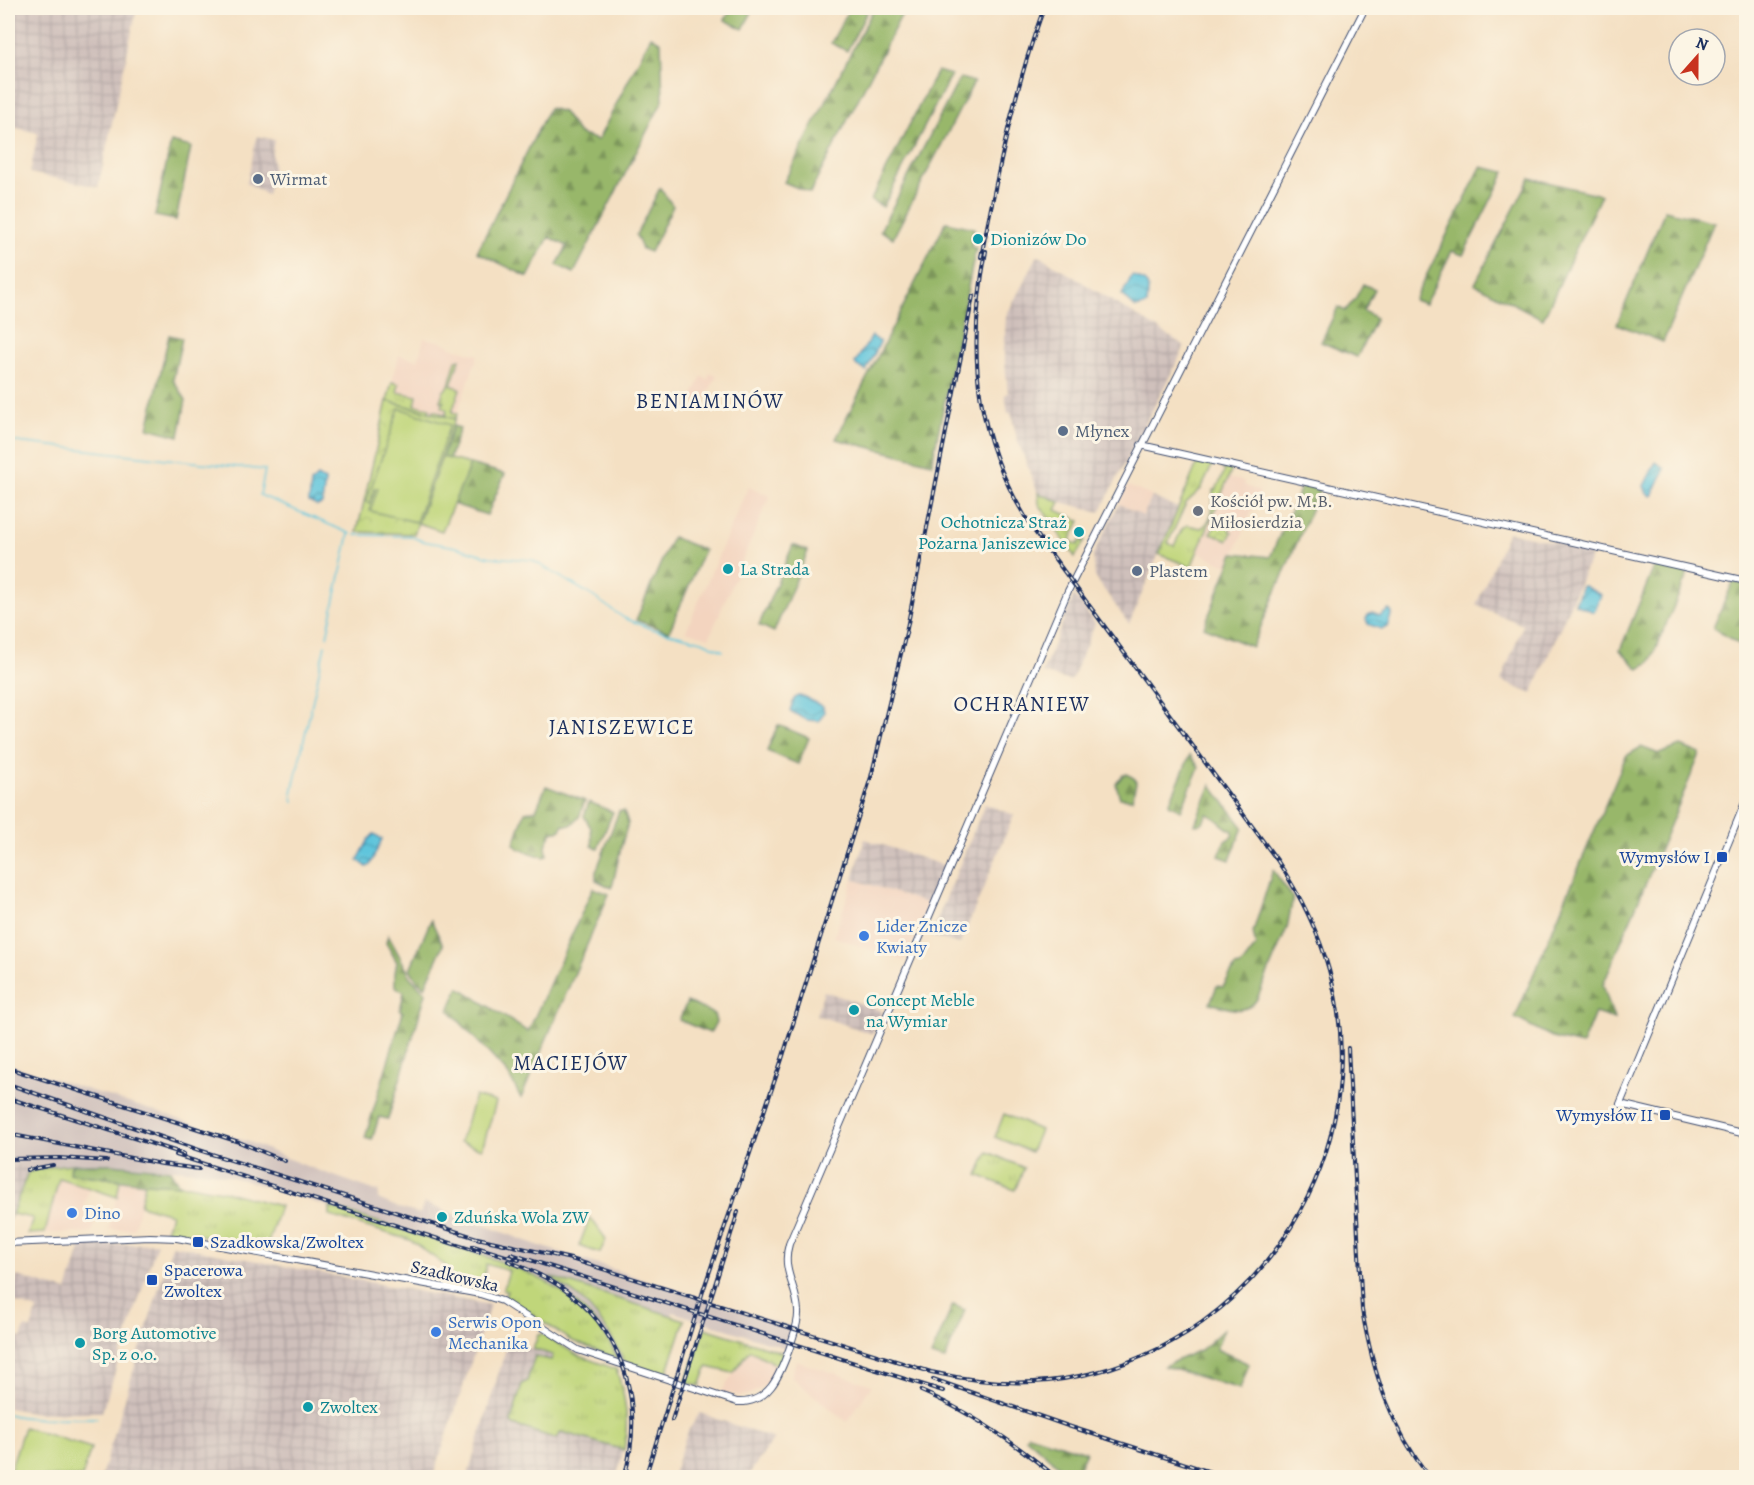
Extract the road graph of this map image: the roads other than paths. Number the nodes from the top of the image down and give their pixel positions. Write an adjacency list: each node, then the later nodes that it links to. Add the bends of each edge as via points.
1 (1365, 8): 2 (street)
2 (1142, 445): 3 (street); 6 (street, Szadkowska, via 1068,591 789,1244 786,1268 798,1305 798,1318 775,1384 761,1396 744,1402 712,1395 578,1350 502,1301 480,1294 177,1238)
3 (1746, 581)
4 (1746, 800): 5 (street, via 1620,1104)
5 (1746, 1134)
6 (8, 1243)

